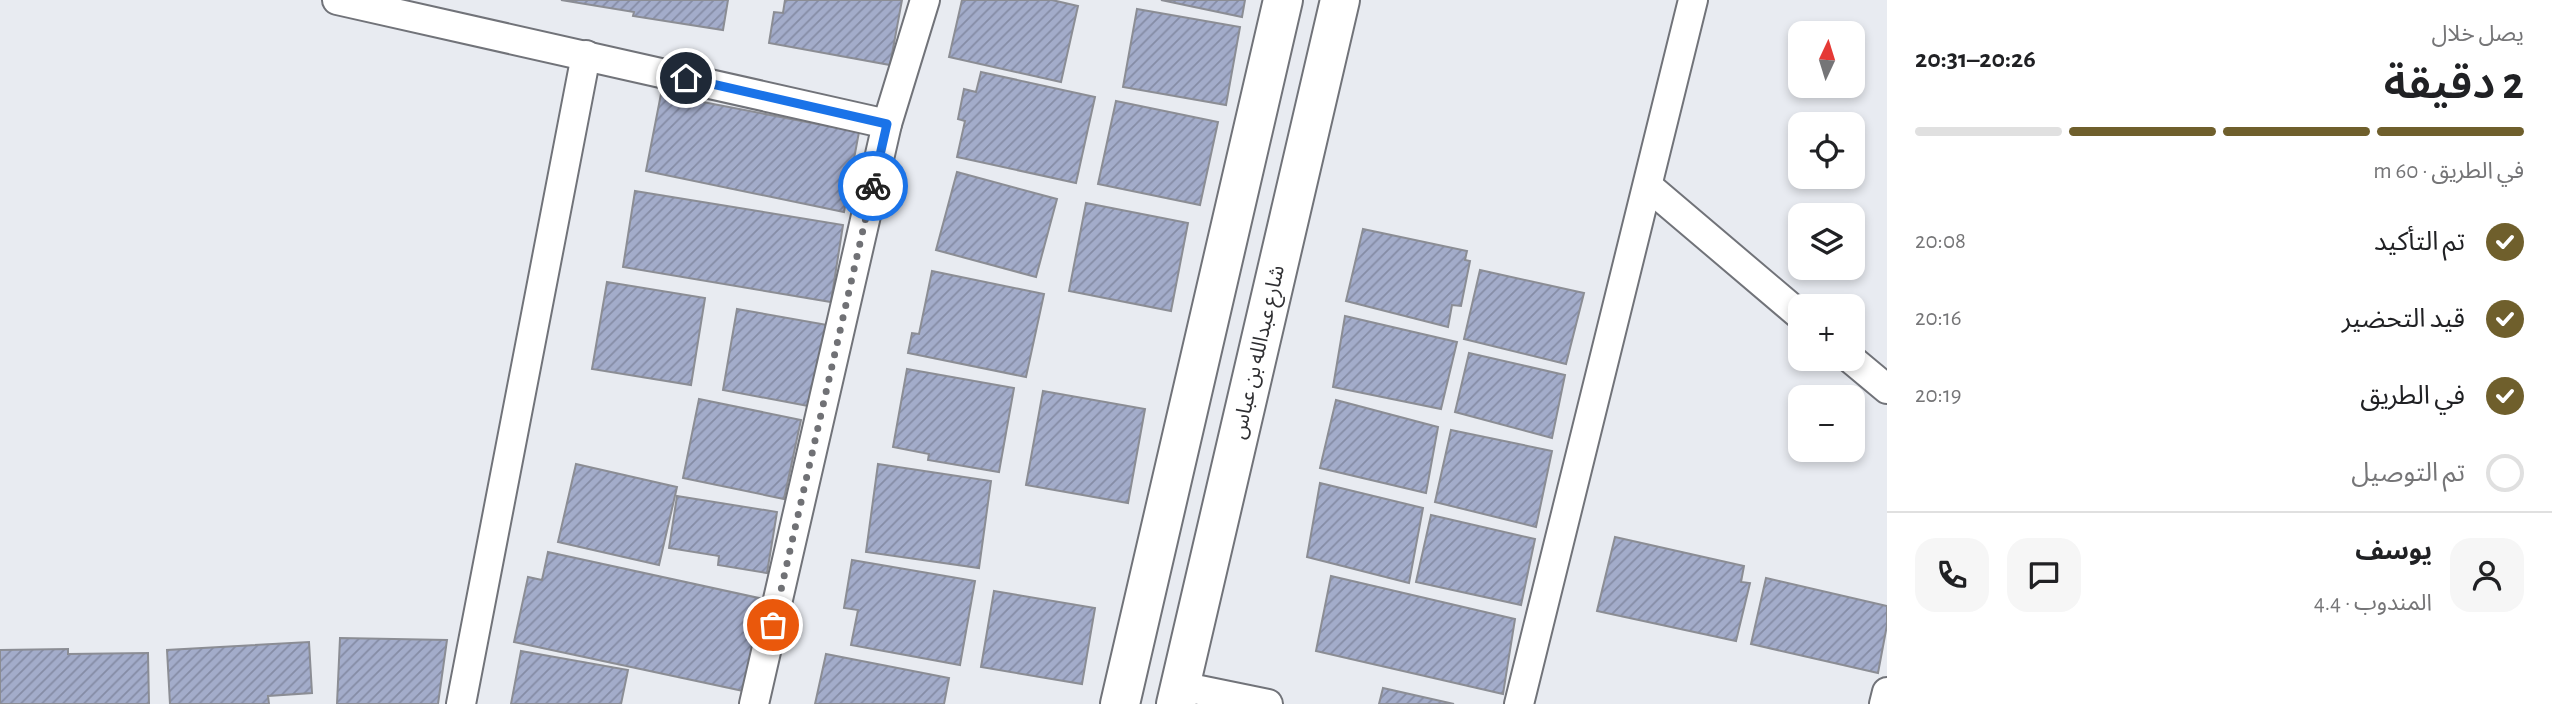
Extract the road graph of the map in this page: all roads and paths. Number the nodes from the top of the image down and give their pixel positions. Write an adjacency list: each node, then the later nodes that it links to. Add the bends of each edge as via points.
1 (337, 0): 6 (street)
2 (925, 0): 7 (street)
3 (1283, 0): 16 (main road)
4 (1340, 0): 13 (main road, شارع عبدالله بن عباس)
5 (1693, 0): 8 (street)
6 (586, 55): 7 (street); 14 (street)
7 (887, 124): 15 (street)
8 (1649, 187): 9 (street); 18 (street)
9 (1788, 305)
10 (1865, 371): 11 (street)
11 (1887, 389)
12 (1887, 692): 19 (street)
13 (1178, 695): 17 (street)
14 (461, 704)
15 (754, 704)
16 (1120, 704)
17 (1268, 704)
18 (1519, 704)
19 (1884, 704)

